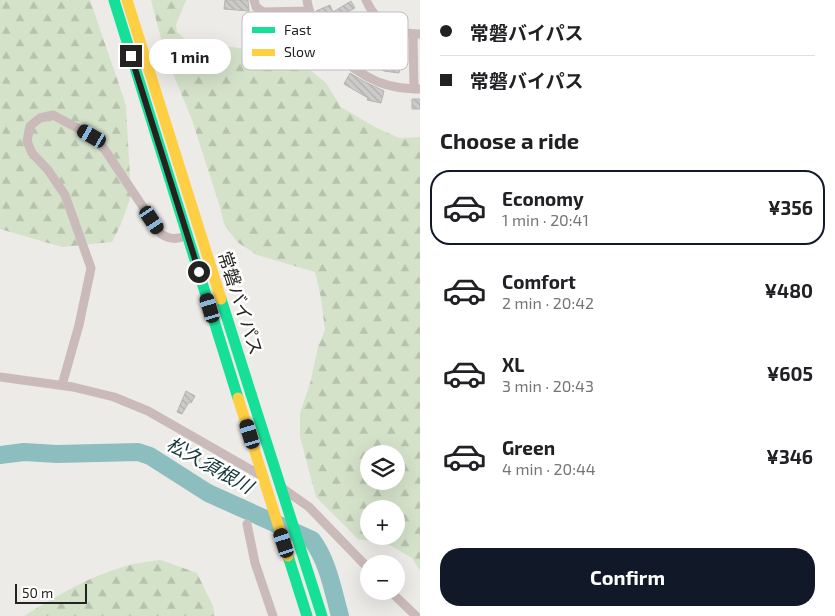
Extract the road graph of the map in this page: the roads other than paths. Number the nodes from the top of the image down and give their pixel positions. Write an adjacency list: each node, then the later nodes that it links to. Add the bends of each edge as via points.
1 (114, 0): 11 (highway, 常磐バイパス)
2 (127, 0): 19 (highway, 常磐バイパス, bridge)
3 (254, 0): 6 (street, via 256,8 263,12)
4 (307, 0): 6 (street)
5 (366, 0): 7 (street)
6 (309, 11)
7 (372, 12)
8 (417, 34): 10 (street)
9 (358, 70): 10 (street, via 392,86)
10 (417, 89)
11 (188, 236): 13 (street, via 174,240 161,234 105,150 92,136 53,115 40,118 30,126 27,140 32,152 64,195 91,268); 18 (highway, 常磐バイパス, bridge)
12 (0, 377): 13 (street)
13 (62, 385): 15 (street, via 114,397 148,411 265,478 309,507)
14 (247, 524): 17 (street, via 255,563)
15 (360, 560)
16 (399, 600): 20 (street)
17 (273, 616)
18 (307, 616)
19 (322, 616)
20 (416, 616)

